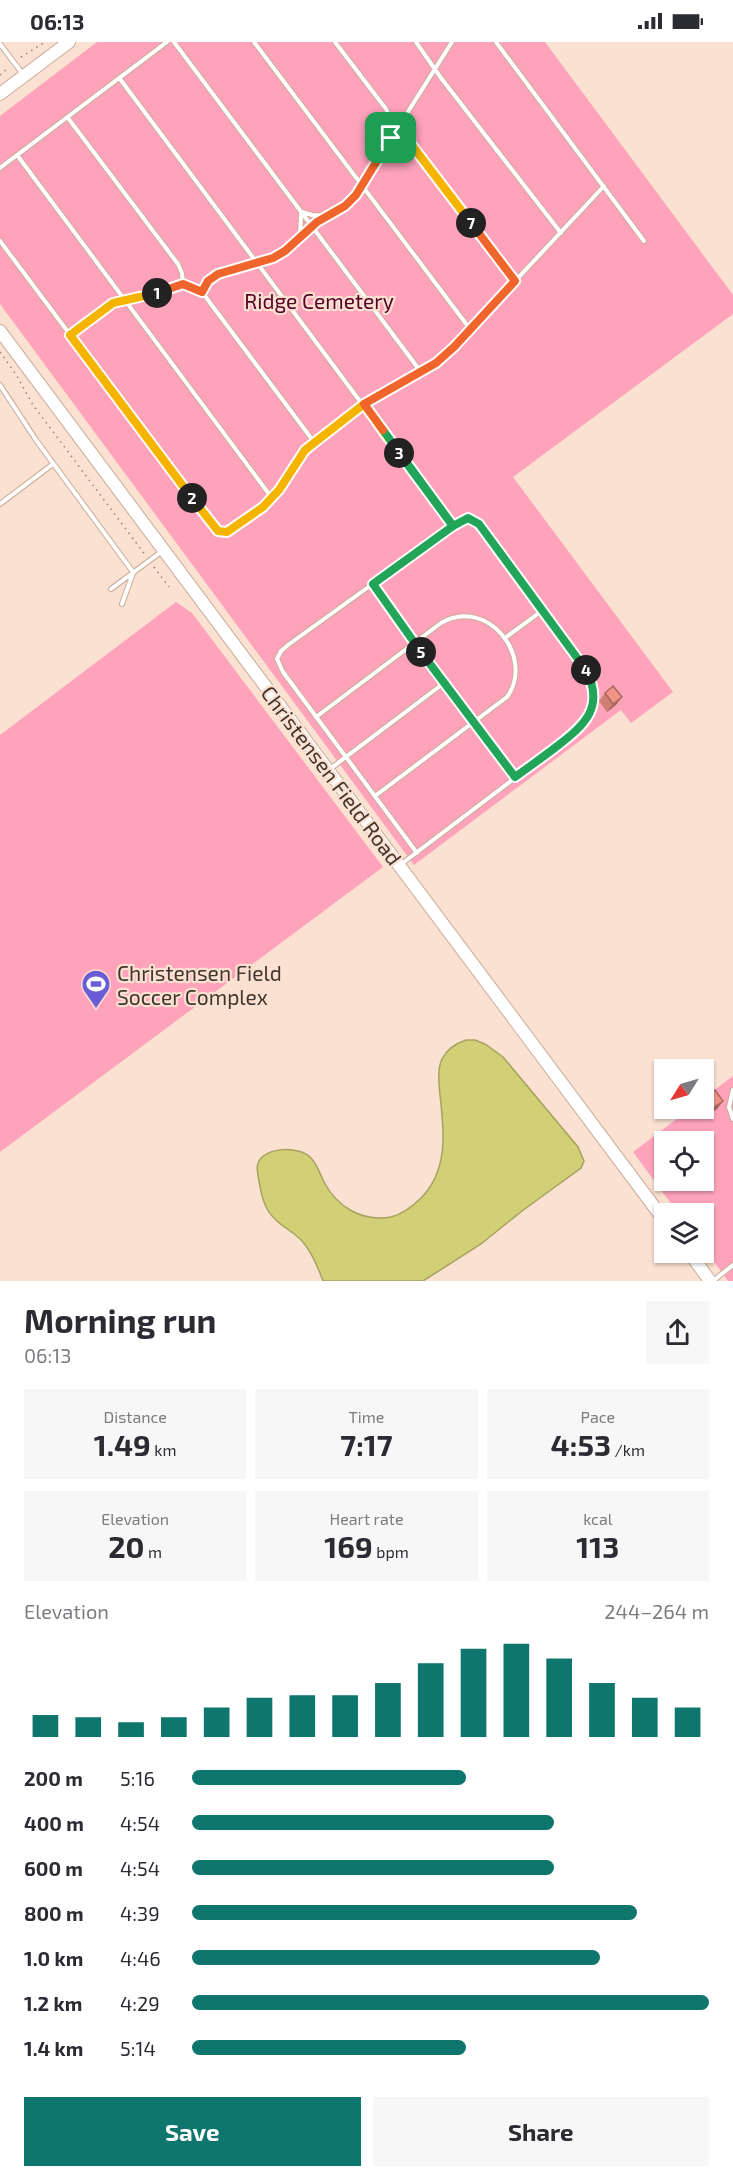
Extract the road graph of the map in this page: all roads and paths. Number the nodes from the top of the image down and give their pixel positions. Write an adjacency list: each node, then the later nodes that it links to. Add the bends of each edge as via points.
1 (45, 42): 11 (path)
2 (69, 42): 14 (street)
3 (167, 42): 15 (lane)
4 (174, 42): 24 (lane)
5 (254, 42): 22 (lane)
6 (335, 42): 19 (lane, via 386,109 392,122)
7 (416, 42): 12 (lane)
8 (452, 42): 12 (lane)
9 (496, 42): 23 (lane)
10 (0, 44): 11 (lane)
11 (14, 63): 13 (path); 14 (lane)
12 (435, 70): 18 (lane); 27 (lane)
13 (0, 75)
14 (24, 76): 16 (street)
15 (120, 79): 17 (lane); 32 (lane)
16 (0, 94)
17 (68, 118): 20 (lane); 35 (lane, via 178,264)
18 (398, 127): 19 (lane); 34 (lane)
19 (391, 138): 22 (lane)
20 (17, 155): 21 (lane); 37 (lane)
21 (0, 168)
22 (362, 186): 25 (lane, via 351,201); 38 (lane)
23 (604, 186): 27 (lane); 30 (lane)
24 (301, 211): 25 (lane); 26 (lane); 28 (lane)
25 (328, 216): 26 (lane)
26 (312, 226): 28 (lane); 42 (lane)
27 (561, 233): 34 (lane)
28 (300, 237): 31 (lane)
29 (0, 241): 40 (lane)
30 (644, 241)
31 (270, 259): 32 (lane); 33 (lane)
32 (257, 262): 33 (lane); 36 (lane, via 218,274)
33 (264, 271): 44 (lane)
34 (515, 281): 38 (lane)
35 (183, 284): 36 (lane); 37 (lane)
36 (202, 292): 45 (lane)
37 (125, 300): 40 (lane, via 113,303); 47 (lane)
38 (470, 329): 42 (lane, via 445,356)
39 (1, 334): 50 (street, Christensen Field Road)
40 (70, 335): 47 (lane, via 218,531 236,527)
41 (0, 352): 51 (path, via 33,405)
42 (421, 372): 44 (lane)
43 (0, 385): 46 (lane)
44 (364, 404): 45 (lane); 49 (lane)
45 (314, 442): 47 (lane)
46 (53, 464): 48 (lane); 52 (lane)
47 (272, 498)
48 (0, 504)
49 (453, 526): 53 (lane); 57 (lane, via 468,518 476,520)
50 (164, 549): 51 (lane); 64 (street, Christensen Field Road)
51 (149, 560): 52 (lane); 54 (path)
52 (133, 572): 55 (lane); 56 (lane)
53 (373, 584): 59 (lane); 61 (lane, via 278,654 280,668)
54 (169, 587)
55 (111, 589)
56 (122, 604)
57 (543, 610): 58 (lane); 65 (lane, via 585,669 594,701 588,717 576,731)
58 (505, 638): 59 (lane, via 489,623 463,615 447,620); 62 (lane, via 515,660 514,686 502,702)
59 (414, 643): 60 (lane); 61 (lane)
60 (444, 683): 62 (lane); 63 (lane)
61 (316, 717): 63 (lane)
62 (474, 723): 65 (lane); 66 (lane)
63 (346, 757): 64 (lane); 66 (lane)
64 (329, 770): 68 (street, Christensen Field Road)
65 (515, 777): 67 (lane)
66 (375, 796): 67 (lane)
67 (417, 852): 68 (lane)
68 (400, 865): 71 (street, Christensen Field Road)
69 (733, 1090): 70 (lane, via 729,1107)
70 (733, 1119)
71 (654, 1207)
72 (698, 1263): 74 (street)
73 (733, 1265): 74 (lane)
74 (712, 1281)

